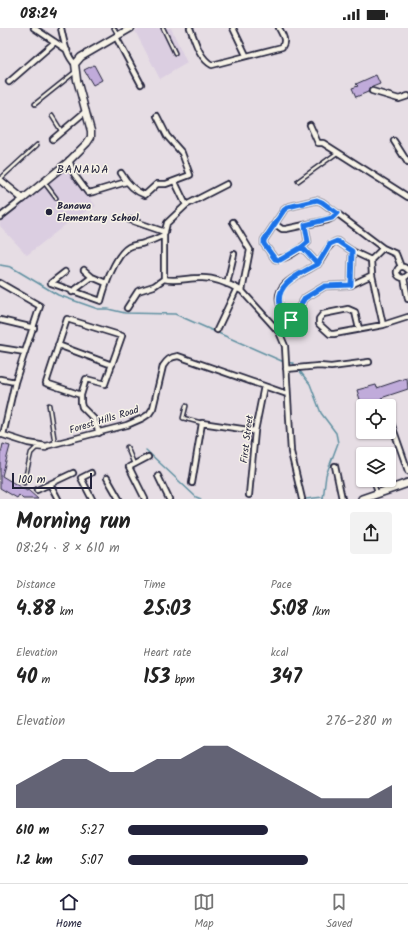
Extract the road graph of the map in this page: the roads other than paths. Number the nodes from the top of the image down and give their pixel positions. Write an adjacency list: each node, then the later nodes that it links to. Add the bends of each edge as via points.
1 (34, 28): 10 (street)
2 (61, 28): 11 (street)
3 (114, 28): 9 (lane)
4 (131, 28): 9 (street)
5 (163, 28): 12 (lane)
6 (190, 28): 13 (street, via 202,56 212,65)
7 (233, 28): 13 (street)
8 (279, 28): 13 (street, via 285,40 282,47)
9 (117, 36): 14 (street, via 81,57); 17 (street)
10 (55, 42): 11 (street); 16 (street)
11 (67, 50): 14 (street)
12 (175, 52)
13 (246, 55)
14 (75, 64): 15 (street)
15 (75, 72): 20 (lane); 21 (street)
16 (9, 82)
17 (141, 84)
18 (372, 91): 19 (street, via 399,99)
19 (408, 96)
20 (35, 104)
21 (86, 111): 25 (street); 30 (street, via 91,137)
22 (52, 116): 25 (lane)
23 (157, 116): 37 (street, via 167,136 182,153 190,173)
24 (310, 125): 29 (street, via 317,142 325,144)
25 (62, 132): 26 (street)
26 (53, 139)
27 (394, 141): 31 (street)
28 (37, 145): 33 (lane)
29 (337, 153): 34 (lane); 39 (street)
30 (69, 160): 35 (street); 36 (street, via 74,174 85,190 91,193)
31 (408, 163)
32 (121, 174): 36 (street)
33 (0, 179): 41 (street)
34 (298, 181)
35 (44, 182): 40 (lane); 41 (street)
36 (126, 182): 37 (street, via 145,195 157,184)
37 (175, 182): 42 (street)
38 (226, 184): 42 (street)
39 (408, 197)
40 (56, 198)
41 (23, 199): 44 (street)
42 (186, 206): 49 (street, via 167,223)
43 (337, 213): 47 (street, via 317,200 288,207); 48 (street, via 332,218); 51 (street)
44 (0, 217)
45 (130, 220): 49 (street)
46 (233, 222): 68 (street, via 250,250)
47 (275, 224): 48 (street, via 286,230); 50 (street, via 264,244 275,259 280,260)
48 (305, 225): 50 (street, via 308,242)
49 (165, 234): 63 (street); 65 (street, via 127,249 114,266)
50 (302, 247): 55 (street)
51 (383, 248): 54 (street); 56 (street, via 396,254)
52 (352, 251): 54 (street); 55 (street, via 337,241 334,242 330,244); 67 (street)
53 (234, 254): 66 (street)
54 (371, 260): 60 (street)
55 (318, 264): 74 (street, via 283,287 279,302 283,312)
56 (401, 267): 58 (street); 62 (street, via 398,269 398,276)
57 (84, 270): 61 (street)
58 (408, 270)
59 (65, 272): 69 (street, via 50,283)
60 (372, 276): 67 (street); 75 (street)
61 (92, 277): 65 (street); 69 (street)
62 (406, 277): 70 (street)
63 (164, 279): 66 (street, via 201,278); 71 (street, via 154,286 138,291)
64 (0, 282): 76 (street, via 40,306)
65 (106, 283): 69 (street, via 101,301)
66 (227, 284): 68 (street)
67 (351, 285): 74 (street, via 325,286 305,298)
68 (240, 290): 78 (street); 79 (street)
69 (72, 292)
70 (408, 299)
71 (127, 308)
72 (408, 317): 75 (street)
73 (0, 320): 76 (street)
74 (291, 320): 79 (street)
75 (383, 325): 77 (street)
76 (34, 328): 82 (street)
77 (359, 329): 77 (street, via 330,334 319,324 318,319 323,314 348,309 354,312)
78 (217, 330)
79 (279, 332): 85 (street, via 285,346)
80 (58, 345): 84 (street); 84 (street, via 67,319 122,336); 90 (street, via 46,383)
81 (0, 348): 82 (street)
82 (25, 352): 87 (street)
83 (369, 362): 85 (street, via 331,367)
84 (112, 365): 90 (street, via 105,384 86,379)
85 (286, 368): 89 (street)
86 (0, 379): 87 (street)
87 (15, 382): 96 (street)
88 (264, 386): 89 (street, Forest Hills Road); 94 (street, First Street); 95 (street, Forest Hills Road, via 178,356 172,357 166,360 163,366 153,408 149,414 127,425)
89 (287, 394): 122 (street, via 291,452)
90 (81, 395): 95 (street, via 82,408 94,419)
91 (50, 405): 98 (lane)
92 (186, 406): 93 (lane, via 183,418)
93 (202, 423): 94 (street); 109 (street)
94 (256, 431): 115 (street, First Street)
95 (99, 433): 98 (street, Forest Hills Road)
96 (1, 434): 99 (street, Forest Hills Road)
97 (396, 437): 104 (street)
98 (56, 444): 99 (street, Forest Hills Road)
99 (46, 446): 110 (lane, via 46,449 36,448 31,453)
100 (127, 447): 102 (lane)
101 (148, 457): 102 (street)
102 (134, 464): 120 (street, via 129,467)
103 (335, 466): 123 (street)
104 (408, 470)
105 (73, 473): 111 (street)
106 (91, 473): 118 (street, via 81,478)
107 (158, 476): 121 (street)
108 (107, 478): 119 (street)
109 (192, 483)
110 (24, 484)
111 (50, 484): 114 (street); 117 (street)
112 (408, 484): 116 (main road)
113 (375, 487): 116 (lane)
114 (37, 490)
115 (249, 494)
116 (377, 494): 124 (main road)
117 (58, 499)
118 (92, 499)
119 (119, 499)
120 (146, 499)
121 (168, 499)
122 (302, 499)
123 (342, 499)
124 (362, 499)

